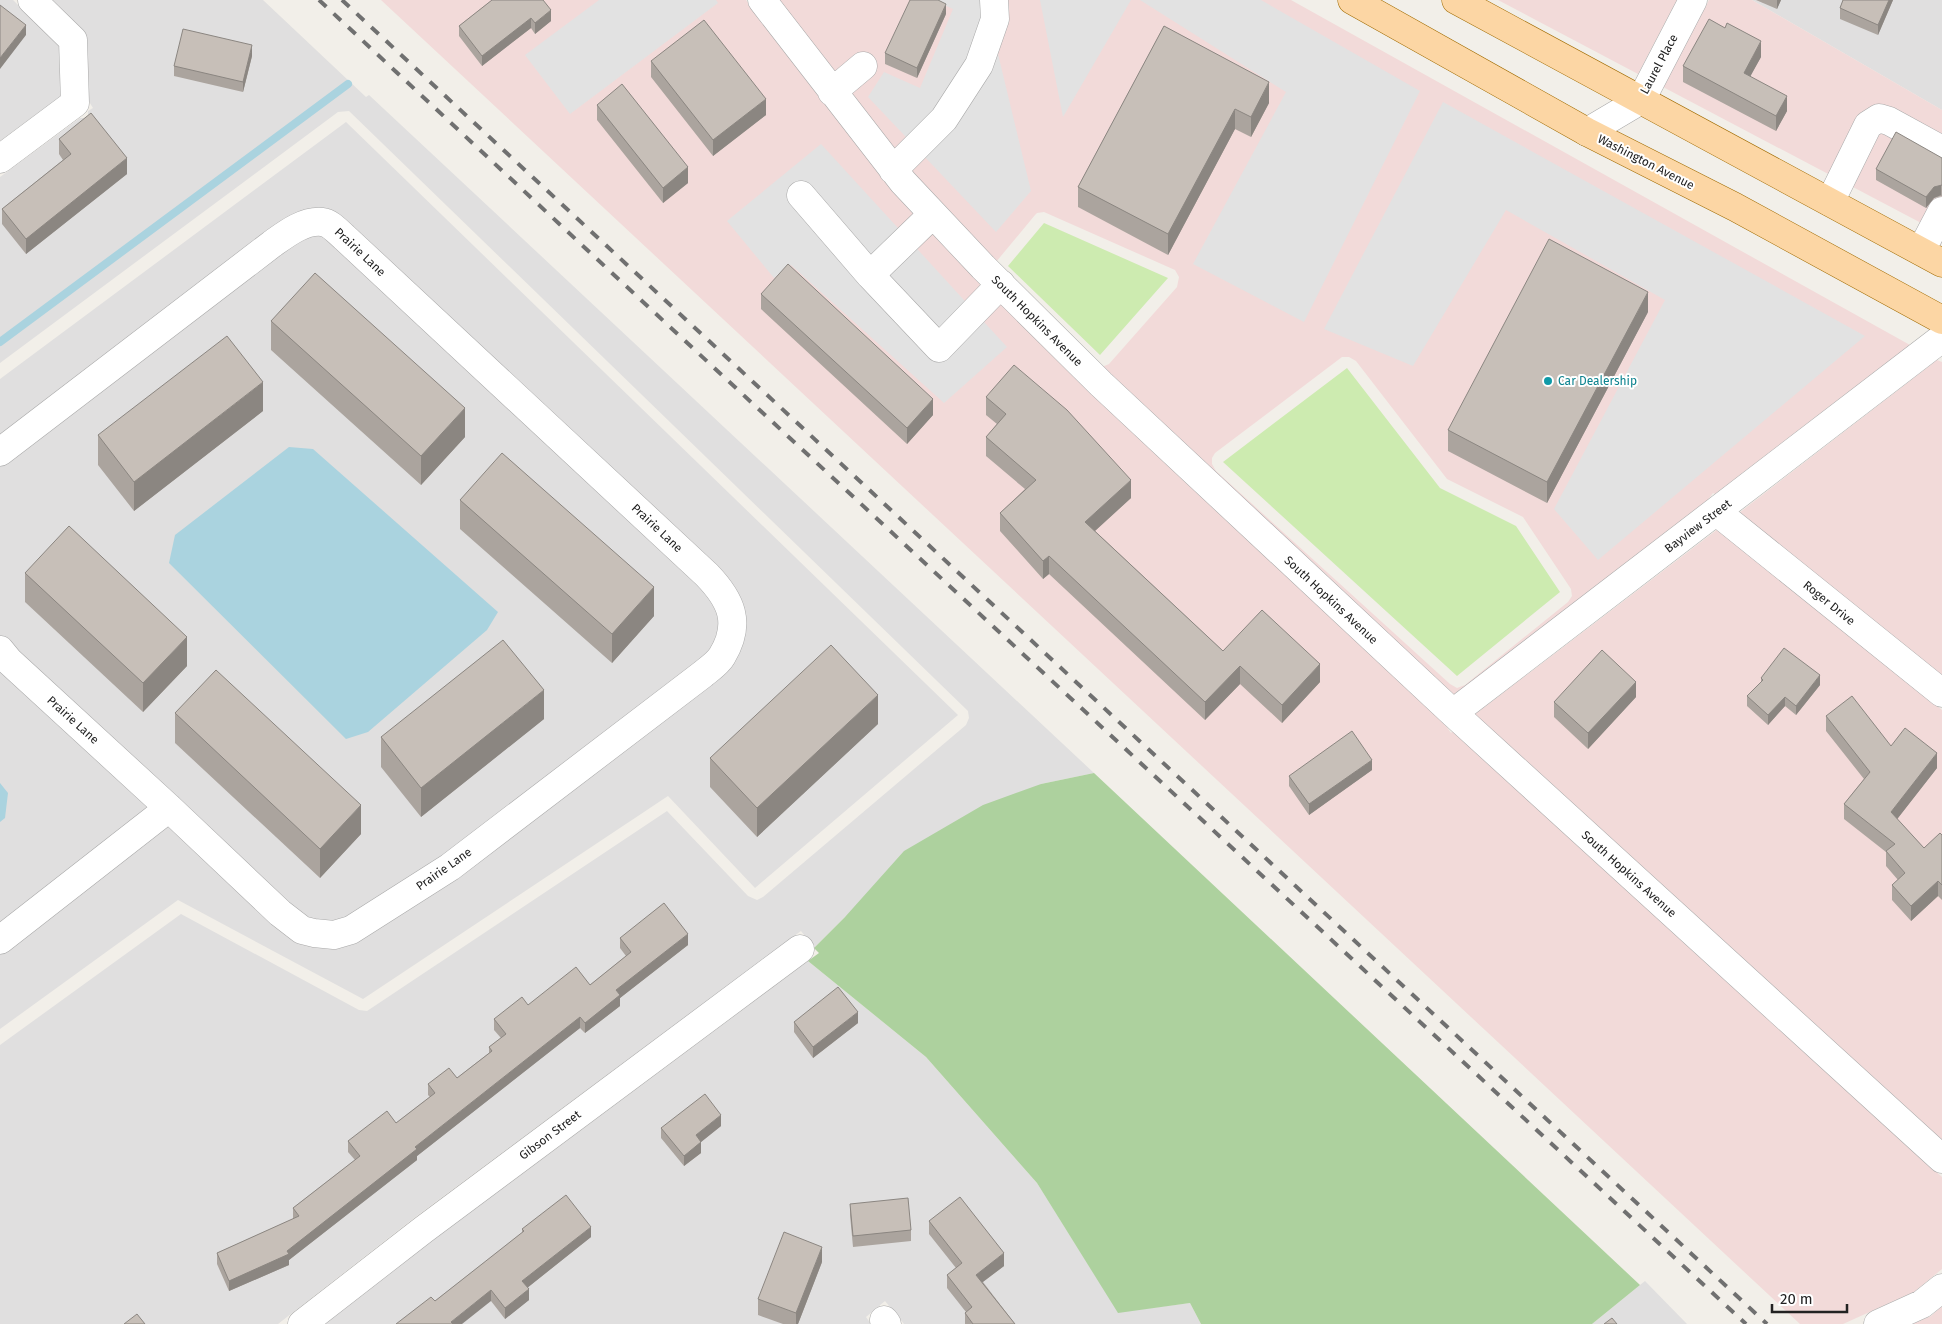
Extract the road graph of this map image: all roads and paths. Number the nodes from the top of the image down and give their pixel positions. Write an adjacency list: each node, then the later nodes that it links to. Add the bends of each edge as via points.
1 (32, 0): 12 (street, via 72,40 75,104)
2 (762, 0): 8 (street, South Hopkins Avenue)
3 (994, 0): 13 (street, via 995,19 979,65 944,119)
4 (1352, 0): 10 (main road, Washington Avenue)
5 (1456, 0): 9 (main road)
6 (1693, 0): 9 (street, Laurel Place)
7 (863, 66): 8 (street)
8 (832, 92): 13 (street, South Hopkins Avenue)
9 (1641, 100): 10 (street, Laurel Place); 15 (main road)
10 (1588, 132): 21 (main road, Washington Avenue, via 1735,207)
11 (1942, 150): 15 (street, via 1879,118 1868,125)
12 (0, 159)
13 (893, 170): 17 (street, South Hopkins Avenue)
14 (801, 195): 19 (street)
15 (1830, 202): 18 (main road)
16 (1942, 211): 18 (street)
17 (934, 214): 19 (street); 20 (street, South Hopkins Avenue)
18 (1931, 257)
19 (870, 275): 20 (street, via 939,348)
20 (1001, 284): 27 (street, South Hopkins Avenue, via 1176,456)
21 (1942, 320)
22 (1942, 338): 24 (street, Bayview Street)
23 (0, 452): 28 (street, Prairie Lane, via 272,244 295,228 322,222 344,237 707,576 732,609 730,640 722,657 703,674 450,867 351,930 334,935 302,930)
24 (1717, 512): 26 (street, Roger Drive); 27 (street, Bayview Street)
25 (0, 650): 28 (street, Prairie Lane)
26 (1942, 693)
27 (1453, 714): 31 (street, South Hopkins Avenue)
28 (169, 808): 29 (street)
29 (0, 940)
30 (800, 949): 33 (street, Gibson Street)
31 (1942, 1159)
32 (1942, 1288): 34 (street, via 1922,1304)
33 (302, 1324)
34 (1878, 1324)

